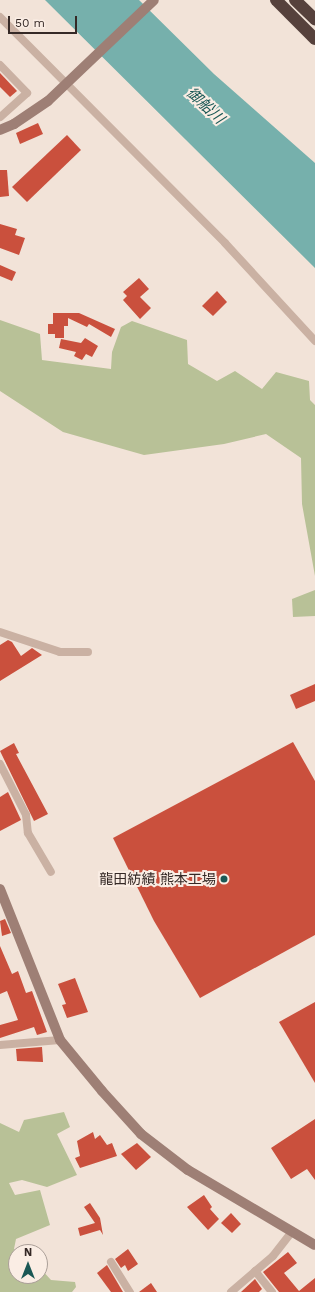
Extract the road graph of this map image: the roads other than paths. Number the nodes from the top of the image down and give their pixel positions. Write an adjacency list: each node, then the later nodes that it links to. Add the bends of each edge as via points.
1 (154, 0): 8 (street)
2 (276, 0): 6 (highway)
3 (295, 0): 5 (highway)
4 (0, 17): 8 (street)
5 (315, 19)
6 (315, 39)
7 (0, 65): 9 (street, via 27,93)
8 (67, 84): 10 (street, via 26,117); 11 (street, via 225,243)
9 (0, 117)
10 (0, 130)
11 (315, 341)
12 (0, 632): 13 (street, via 60,652)
13 (88, 652)
14 (0, 764): 15 (street, via 26,815 28,833)
15 (51, 872)
16 (0, 889): 17 (street)
17 (60, 1040): 18 (street); 19 (street, via 141,1134 188,1170)
18 (0, 1045)
19 (292, 1232): 20 (street); 22 (street, via 273,1256)
20 (315, 1245)
21 (110, 1262): 23 (street)
22 (255, 1271): 24 (street); 25 (street)
23 (130, 1292)
24 (231, 1292)
25 (272, 1292)

